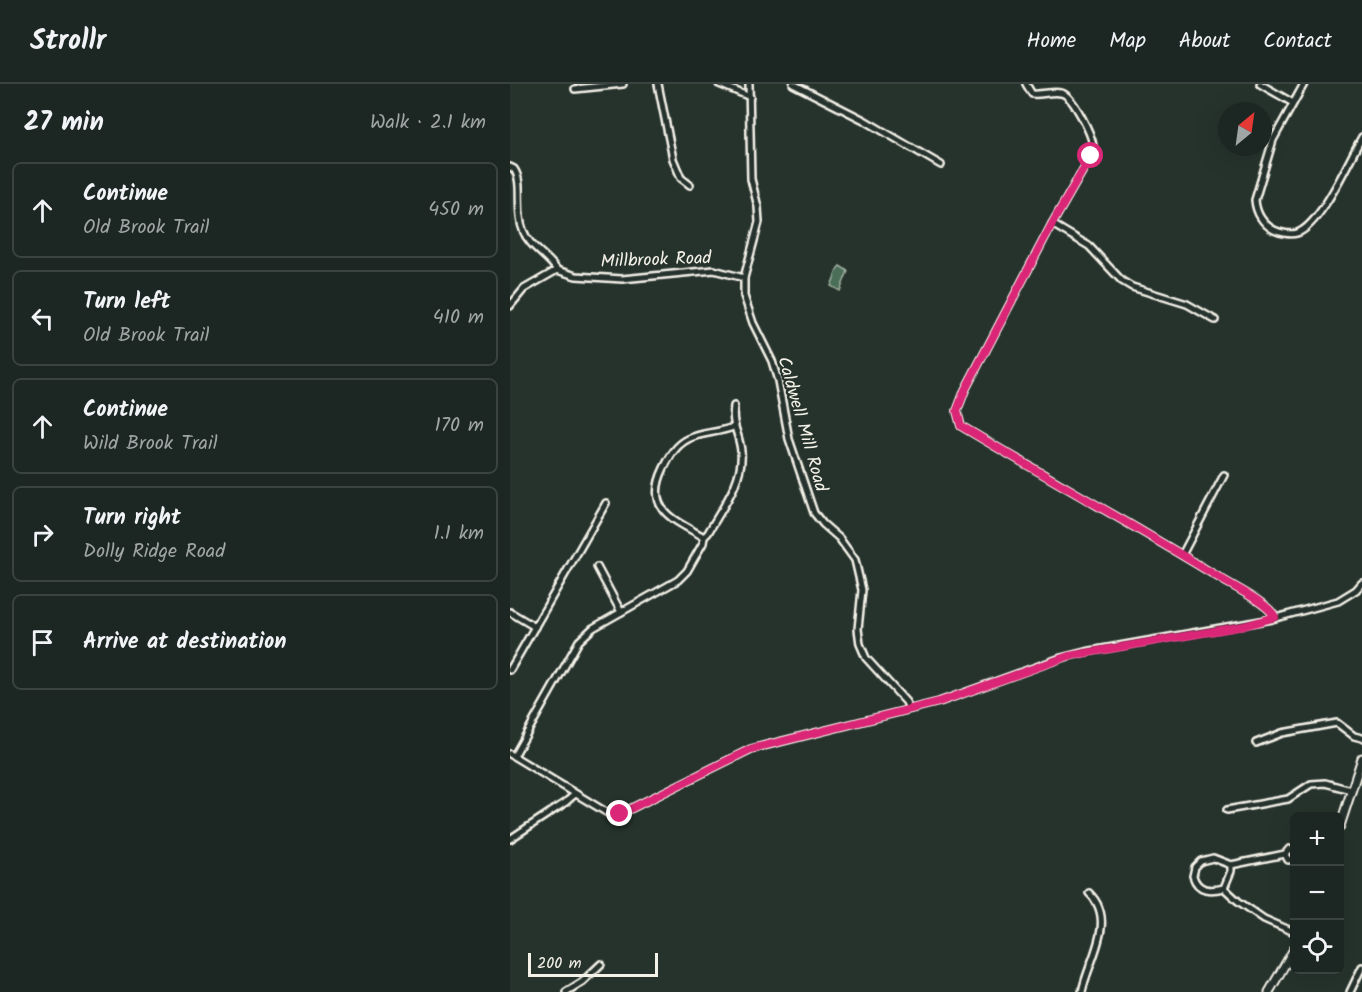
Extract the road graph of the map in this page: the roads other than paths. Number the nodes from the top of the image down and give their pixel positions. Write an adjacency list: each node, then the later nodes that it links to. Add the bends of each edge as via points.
1 (623, 84): 9 (street)
2 (658, 84): 15 (street, via 673,159 681,178)
3 (719, 84): 10 (street)
4 (749, 84): 10 (street, Caldwell Mill Road)
5 (793, 84): 13 (street)
6 (1026, 84): 16 (street, via 1032,94 1067,95 1093,145 1091,156)
7 (1260, 84): 11 (street)
8 (1304, 84): 11 (street)
9 (575, 89)
10 (750, 97): 18 (street, Caldwell Mill Road, via 751,179 759,222)
11 (1293, 103): 12 (street, via 1273,140 1255,200 1258,214 1273,230 1294,234 1308,227 1324,207)
12 (1362, 137)
13 (941, 165)
14 (510, 167): 17 (street, via 519,175 518,212 523,231)
15 (690, 185)
16 (1052, 224): 20 (street, via 1089,246 1132,287 1187,304); 26 (street, via 971,378 957,416 961,426)
17 (556, 270): 18 (street, Millbrook Road, via 576,276 622,279 714,270); 19 (street, via 524,289)
18 (744, 278): 34 (street, Caldwell Mill Road, via 744,296 778,381 789,439 808,499 814,513 855,560 862,591 860,644 868,662)
19 (510, 306)
20 (1215, 320)
21 (734, 406): 22 (street)
22 (733, 427): 25 (street, via 738,433 740,471); 25 (street, via 686,440 673,451 657,482 656,494 664,513)
23 (1224, 476): 26 (street)
24 (606, 503): 32 (street)
25 (704, 537): 30 (street, via 687,571 678,580)
26 (1182, 555): 31 (street)
27 (597, 567): 30 (street)
28 (1362, 583): 31 (street, via 1338,602)
29 (510, 612): 32 (street)
30 (621, 612): 37 (street, via 579,641)
31 (1275, 617): 34 (street, via 1244,626 1061,658)
32 (535, 627): 33 (street)
33 (510, 670)
34 (909, 709): 40 (street, via 751,749 620,814 606,812)
35 (1362, 738): 36 (street, via 1337,723)
36 (1256, 742)
37 (512, 755): 40 (street)
38 (1362, 758): 39 (main road)
39 (1351, 790): 41 (street, via 1325,783 1311,784 1288,799); 42 (main road)
40 (575, 794): 43 (street)
41 (1227, 810)
42 (1344, 813)
43 (510, 840)
44 (1290, 849): 45 (street)
45 (1285, 854): 46 (street); 47 (street)
46 (1290, 860)
47 (1231, 865): 48 (street); 48 (street, via 1213,858 1201,861 1193,872 1194,881 1204,889)
48 (1224, 888): 50 (street, via 1264,920)
49 (1089, 893): 55 (street, via 1096,900 1102,922)
50 (1290, 930)
51 (1290, 956): 56 (main road)
52 (601, 964): 54 (street)
53 (1362, 967): 57 (street)
54 (566, 992)
55 (1082, 992)
56 (1269, 992)
57 (1350, 992)

